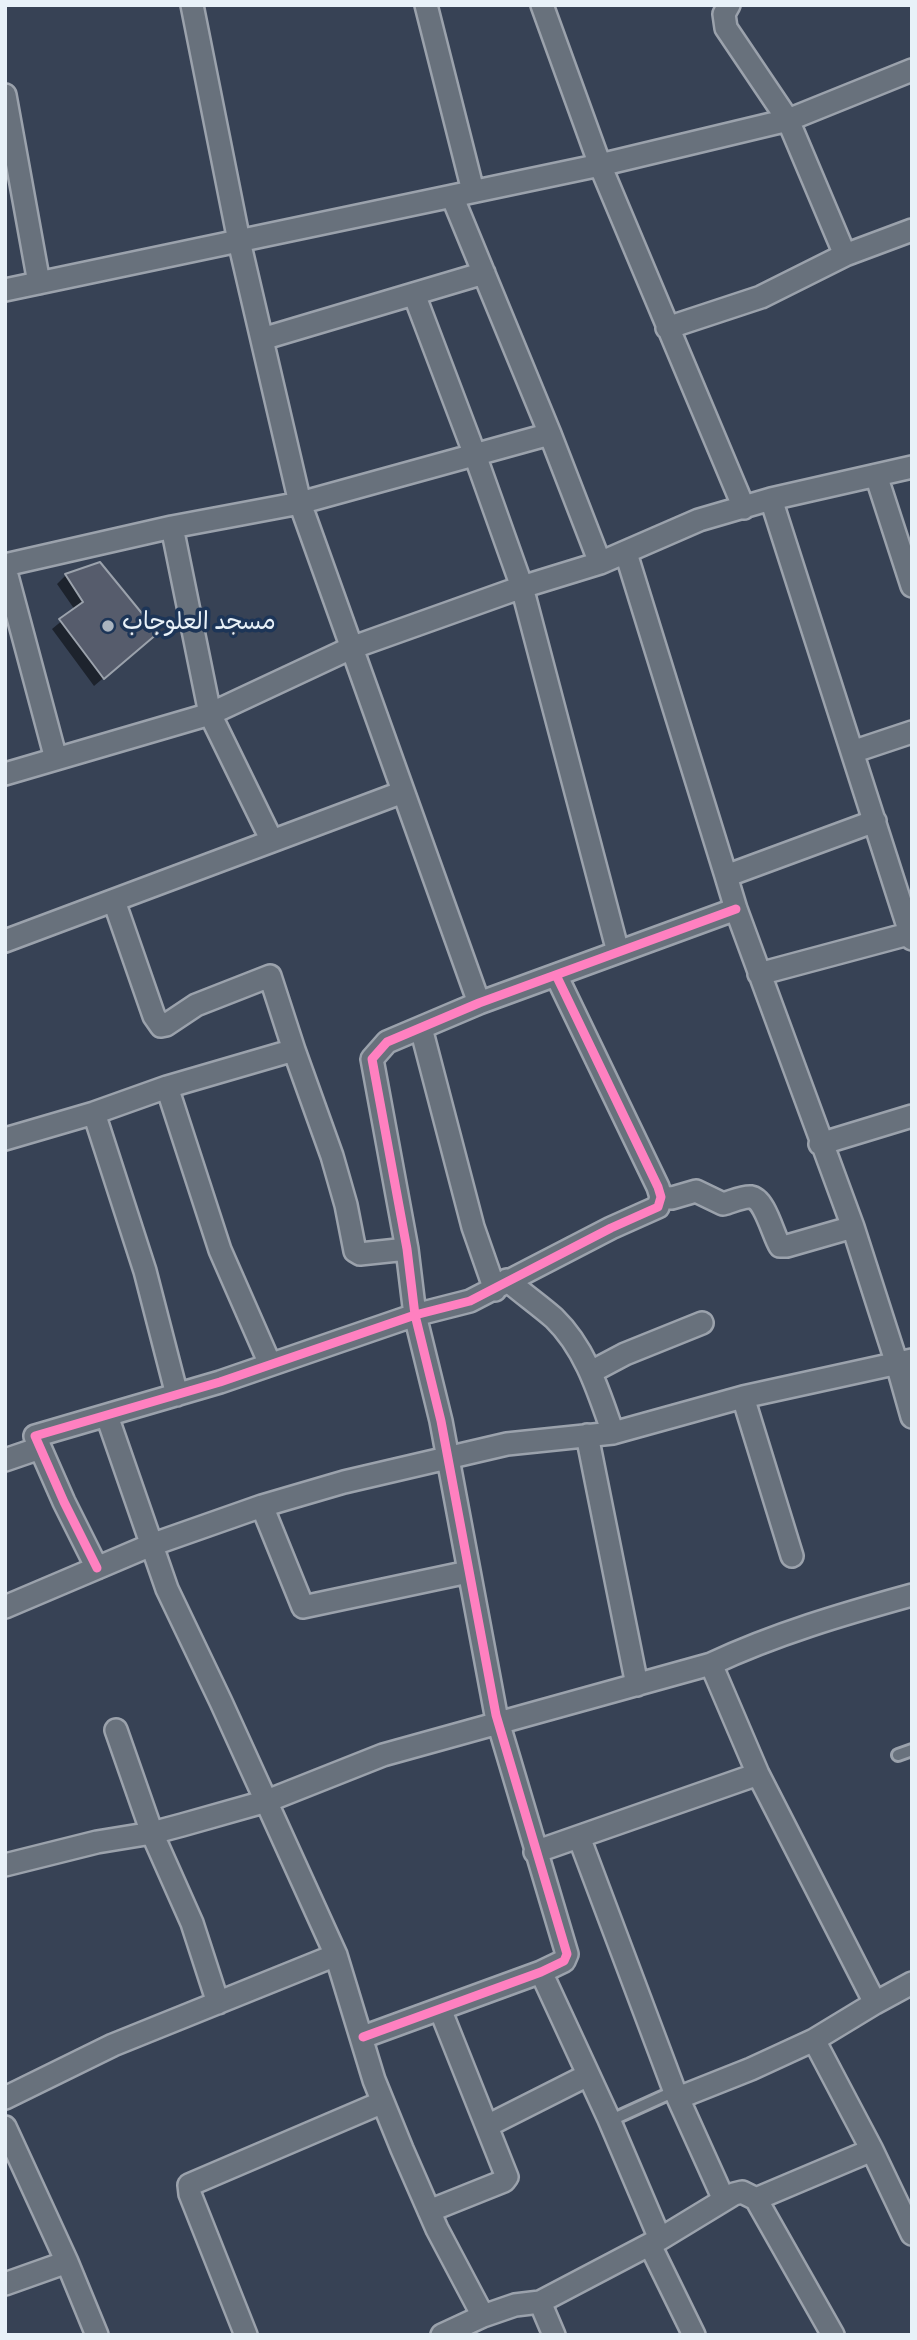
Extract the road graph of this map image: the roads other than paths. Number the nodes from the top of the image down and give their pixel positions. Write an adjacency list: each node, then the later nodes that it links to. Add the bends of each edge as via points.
1 (192, 5): 12 (street)
2 (426, 5): 9 (street)
3 (542, 5): 8 (street)
4 (729, 5): 7 (street, via 724,14 726,28)
5 (912, 70): 7 (street)
6 (5, 95): 15 (street)
7 (788, 120): 8 (street); 13 (street)
8 (600, 165): 9 (street); 18 (street)
9 (473, 191): 10 (street)
10 (452, 196): 12 (street); 14 (street)
11 (912, 230): 13 (street)
12 (239, 241): 15 (street); 19 (street)
13 (845, 255): 18 (street, via 761,297)
14 (484, 273): 17 (street); 20 (street)
15 (39, 283): 16 (street)
16 (5, 290)
17 (414, 294): 19 (street); 21 (street)
18 (667, 328): 26 (street)
19 (262, 339): 25 (street)
20 (550, 434): 21 (street); 29 (street)
21 (475, 454): 25 (street); 32 (street)
22 (912, 467): 23 (street)
23 (876, 475): 24 (street); 31 (street)
24 (771, 499): 26 (street); 36 (street)
25 (300, 503): 27 (street); 33 (street)
26 (744, 508): 28 (street, via 699,520)
27 (172, 527): 30 (street); 34 (street)
28 (626, 553): 29 (street); 42 (street)
29 (600, 563): 32 (street)
30 (5, 567): 37 (street)
31 (912, 586)
32 (522, 587): 33 (street); 47 (street)
33 (351, 648): 34 (street); 39 (street)
34 (210, 714): 37 (street); 41 (street)
35 (912, 732): 36 (street)
36 (852, 752): 40 (street)
37 (56, 759): 38 (street)
38 (5, 774)
39 (403, 792): 41 (street); 50 (street)
40 (875, 821): 42 (street); 45 (street)
41 (272, 841): 43 (street)
42 (726, 876): 44 (street)
43 (114, 901): 46 (street); 52 (street, via 161,1026 196,1005 270,976)
44 (736, 909): 47 (street); 48 (street)
45 (911, 935): 48 (street)
46 (5, 941)
47 (618, 953): 49 (street)
48 (759, 974): 57 (street)
49 (556, 975): 50 (street); 58 (street)
50 (479, 1003): 51 (street)
51 (421, 1028): 60 (street, via 387,1042 373,1059); 61 (street, via 473,1227)
52 (294, 1050): 53 (street); 60 (street, via 332,1156 355,1251)
53 (167, 1087): 54 (street); 65 (street, via 220,1250)
54 (94, 1113): 56 (street); 67 (street, via 145,1271)
55 (912, 1116): 57 (street)
56 (5, 1139)
57 (820, 1144): 59 (street)
58 (661, 1197): 59 (street, via 696,1191 723,1204 750,1196 762,1206 780,1246); 61 (street, via 658,1207)
59 (853, 1227): 64 (street)
60 (407, 1249): 62 (street)
61 (501, 1285): 62 (street, via 470,1301); 66 (street, via 555,1319)
62 (415, 1315): 65 (street); 74 (street)
63 (702, 1323): 66 (street)
64 (904, 1362): 68 (street); 70 (street)
65 (270, 1364): 67 (street)
66 (591, 1372): 71 (street)
67 (177, 1395): 69 (street)
68 (743, 1396): 71 (street); 78 (street)
69 (107, 1416): 73 (street, via 35,1436); 77 (street)
70 (912, 1417)
71 (613, 1433): 72 (street)
72 (587, 1435): 74 (street, via 507,1444); 84 (street)
73 (40, 1448): 75 (street); 79 (street)
74 (447, 1458): 76 (street); 80 (street)
75 (5, 1460)
76 (262, 1506): 77 (street); 80 (street, via 303,1607)
77 (152, 1545): 79 (street); 90 (street, via 167,1589)
78 (792, 1556)
79 (97, 1568): 82 (street)
80 (468, 1572): 85 (street)
81 (912, 1595): 83 (street, via 847,1613)
82 (5, 1607)
83 (711, 1664): 84 (street); 89 (street)
84 (637, 1685): 85 (street)
85 (498, 1723): 90 (street, via 383,1755); 93 (street)
86 (116, 1730): 91 (street)
87 (912, 1750): 88 (lane)
88 (898, 1755)
89 (758, 1774): 92 (street); 99 (street)
90 (267, 1801): 91 (street); 95 (street)
91 (152, 1833): 94 (street); 98 (street, via 192,1923)
92 (579, 1837): 93 (street); 104 (street)
93 (536, 1852): 96 (street, via 567,1954 564,1961)
94 (5, 1865)
95 (336, 1955): 98 (street); 101 (street)
96 (541, 1972): 100 (street); 103 (street)
97 (912, 1983): 99 (street)
98 (218, 2003): 105 (street, via 113,2045)
99 (875, 2004): 102 (street)
100 (440, 2009): 101 (street); 108 (street)
101 (363, 2037): 106 (street)
102 (814, 2040): 104 (street); 110 (street)
103 (588, 2075): 107 (street); 108 (street)
104 (677, 2095): 107 (lane); 112 (street)
105 (5, 2098)
106 (383, 2102): 113 (street); 122 (street, via 189,2186)
107 (609, 2121): 115 (street)
108 (486, 2126): 113 (street, via 505,2172 504,2181)
109 (5, 2127): 116 (street)
110 (872, 2150): 111 (street); 114 (street)
111 (755, 2199): 112 (street, via 742,2192); 126 (street)
112 (724, 2200): 115 (street)
113 (429, 2211): 119 (street)
114 (912, 2234)
115 (655, 2242): 118 (street); 125 (street)
116 (66, 2262): 117 (street); 121 (street)
117 (5, 2284)
118 (540, 2302): 119 (street); 124 (street)
119 (483, 2316): 120 (street)
120 (463, 2330): 123 (street)
121 (97, 2335)
122 (246, 2335)
123 (442, 2335)
124 (554, 2335)
125 (694, 2335)
126 (833, 2335)

